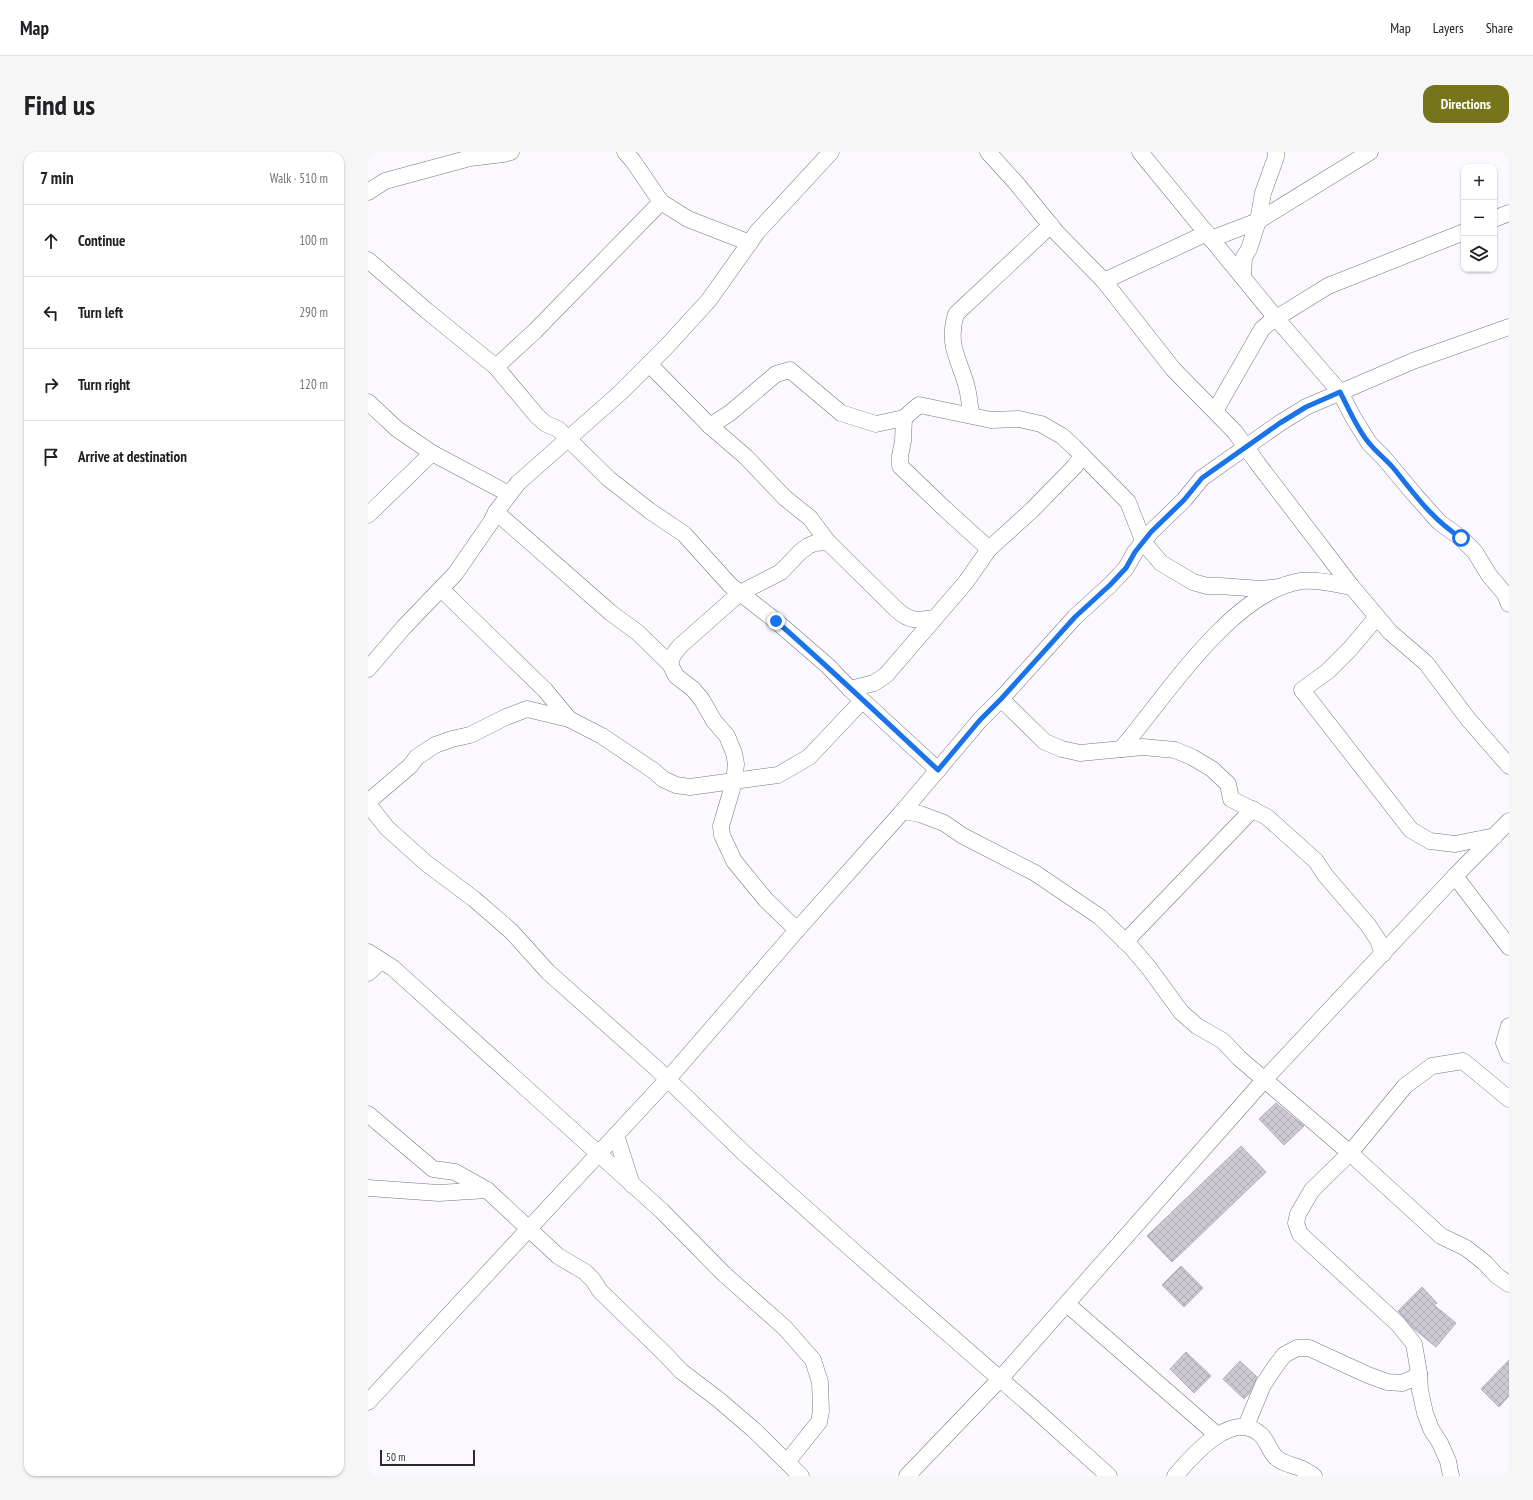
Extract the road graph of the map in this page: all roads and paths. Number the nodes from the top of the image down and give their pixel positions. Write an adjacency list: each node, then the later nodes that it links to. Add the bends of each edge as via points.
1 (511, 152): 8 (street, via 470,158 385,182)
2 (625, 152): 9 (street)
3 (830, 152): 16 (street)
4 (988, 152): 13 (street)
5 (1140, 152): 15 (street)
6 (1276, 152): 12 (street, via 1263,193)
7 (1370, 152): 12 (street)
8 (368, 192)
9 (661, 202): 16 (street, via 688,219); 23 (street, via 535,331)
10 (1509, 213): 11 (street)
11 (1497, 218)
12 (1258, 221): 15 (street); 18 (street, via 1244,257)
13 (1051, 225): 19 (street); 27 (street, via 956,314 952,328 953,343 966,385)
14 (1461, 233): 20 (street, via 1328,286)
15 (1209, 236): 18 (street); 19 (street)
16 (750, 243): 22 (street, via 709,300)
17 (368, 260): 23 (street)
18 (1243, 277): 20 (street)
19 (1104, 281): 26 (street, via 1173,369)
20 (1276, 318): 24 (street); 26 (street, via 1262,329)
21 (1509, 327): 24 (street, via 1413,361)
22 (648, 364): 29 (street); 30 (street, via 620,393)
23 (496, 367): 30 (street, via 537,416 546,424 558,429)
24 (1340, 392): 31 (street, via 1306,407); 44 (street, via 1369,443 1384,456 1439,522 1475,552 1505,594)
25 (368, 402): 32 (street, via 397,429)
26 (1215, 411): 31 (street)
27 (971, 415): 28 (street, via 919,405); 33 (street, via 991,420 1019,420 1042,424 1062,436)
28 (904, 418): 29 (street, via 876,424 841,413 790,370 776,374 730,413); 39 (street, via 900,466)
29 (710, 426): 37 (street, via 746,457 785,498 810,518)
30 (568, 439): 34 (street); 43 (street, via 609,480 650,512 684,534)
31 (1247, 446): 38 (street, via 1202,478); 41 (street)
32 (432, 454): 34 (street); 36 (street)
33 (1082, 455): 38 (street, via 1128,502); 39 (street, via 1075,466 1032,510)
34 (509, 494): 35 (street)
35 (496, 512): 42 (street, via 492,522 455,574); 47 (street, via 611,613 637,632)
36 (368, 515)
37 (828, 542): 43 (street, via 808,546 780,572); 46 (street, via 904,617 917,620)
38 (1144, 542): 40 (street, via 1161,563 1193,582 1207,586 1261,589); 50 (street, via 1126,568 1075,617)
39 (989, 549): 46 (street, via 976,569)
40 (1280, 587): 41 (street, via 1301,581 1319,580); 53 (street, via 1242,611 1220,630)
41 (1352, 587): 45 (street)
42 (441, 588): 48 (street, via 404,626); 52 (street, via 545,690)
43 (740, 593): 47 (street, via 680,646); 49 (street, via 828,666)
44 (1509, 604)
45 (1377, 617): 54 (street, via 1390,632 1426,663 1468,719); 61 (street, via 1328,671 1302,690 1410,830 1430,840 1455,844)
46 (934, 618): 49 (street, via 886,674 874,683)
47 (670, 664): 56 (street, via 676,676 702,700 714,721 727,736 736,764)
48 (368, 669)
49 (850, 689): 51 (street)
50 (1001, 699): 53 (street, via 1045,742 1080,753); 55 (street)
51 (862, 701): 55 (street); 56 (street, via 809,757 778,775)
52 (569, 719): 56 (street, via 602,736 663,779 676,785 690,787); 57 (street, via 527,709 470,736 436,745 417,757)
53 (1120, 749): 58 (street, via 1143,747 1175,750 1192,757 1212,769 1228,784 1231,799)
54 (1509, 766)
55 (938, 770): 59 (street)
56 (734, 782): 63 (street, via 721,826 722,835 734,861 766,900)
57 (368, 803): 71 (street, via 387,828 426,863 512,931 548,972)
58 (1253, 809): 64 (street); 66 (street, via 1267,817 1316,862 1368,925)
59 (903, 811): 63 (street); 64 (street, via 936,819 1035,873 1100,917)
60 (1509, 821): 61 (street)
61 (1495, 836): 62 (street)
62 (1455, 876): 65 (street); 66 (street)
63 (797, 930): 71 (street)
64 (1125, 942): 72 (street, via 1149,968 1181,1012 1197,1026 1223,1040 1239,1058)
65 (1509, 947)
66 (1383, 954): 72 (street)
67 (374, 957): 68 (street); 77 (street, via 393,968)
68 (368, 973)
69 (1509, 1026): 70 (street, via 1504,1043)
70 (1509, 1055)
71 (668, 1079): 75 (street); 85 (street, via 758,1165)
72 (1264, 1079): 76 (street); 83 (street)
73 (1509, 1099): 76 (street, via 1463,1062 1432,1066 1405,1086)
74 (368, 1114): 80 (street, via 434,1169 455,1172)
75 (616, 1135): 77 (street); 78 (street)
76 (1350, 1153): 82 (street, via 1441,1236 1466,1248); 84 (street, via 1312,1190 1298,1214 1297,1227 1300,1234 1410,1337 1414,1344)
77 (598, 1155): 78 (street); 81 (street)
78 (632, 1185): 89 (street, via 662,1211 724,1274 785,1328 813,1360 820,1382 819,1422)
79 (368, 1188): 80 (street, via 439,1192)
80 (487, 1190): 81 (street)
81 (529, 1230): 86 (street); 89 (street, via 558,1256 585,1272 600,1291 681,1371 719,1400)
82 (1509, 1284)
83 (1067, 1304): 85 (street); 88 (street)
84 (1419, 1372): 87 (street, via 1412,1380 1402,1383 1387,1382 1309,1348 1298,1348 1284,1355 1271,1373 1263,1385); 95 (street, via 1425,1413 1448,1461)
85 (1000, 1379): 91 (street); 92 (street)
86 (368, 1402)
87 (1246, 1426): 88 (street); 94 (street, via 1260,1434 1276,1458 1302,1468)
88 (1217, 1435): 93 (street, via 1192,1456)
89 (787, 1462): 90 (street)
90 (801, 1476)
91 (907, 1476)
92 (1109, 1476)
93 (1175, 1476)
94 (1314, 1476)
95 (1451, 1476)

